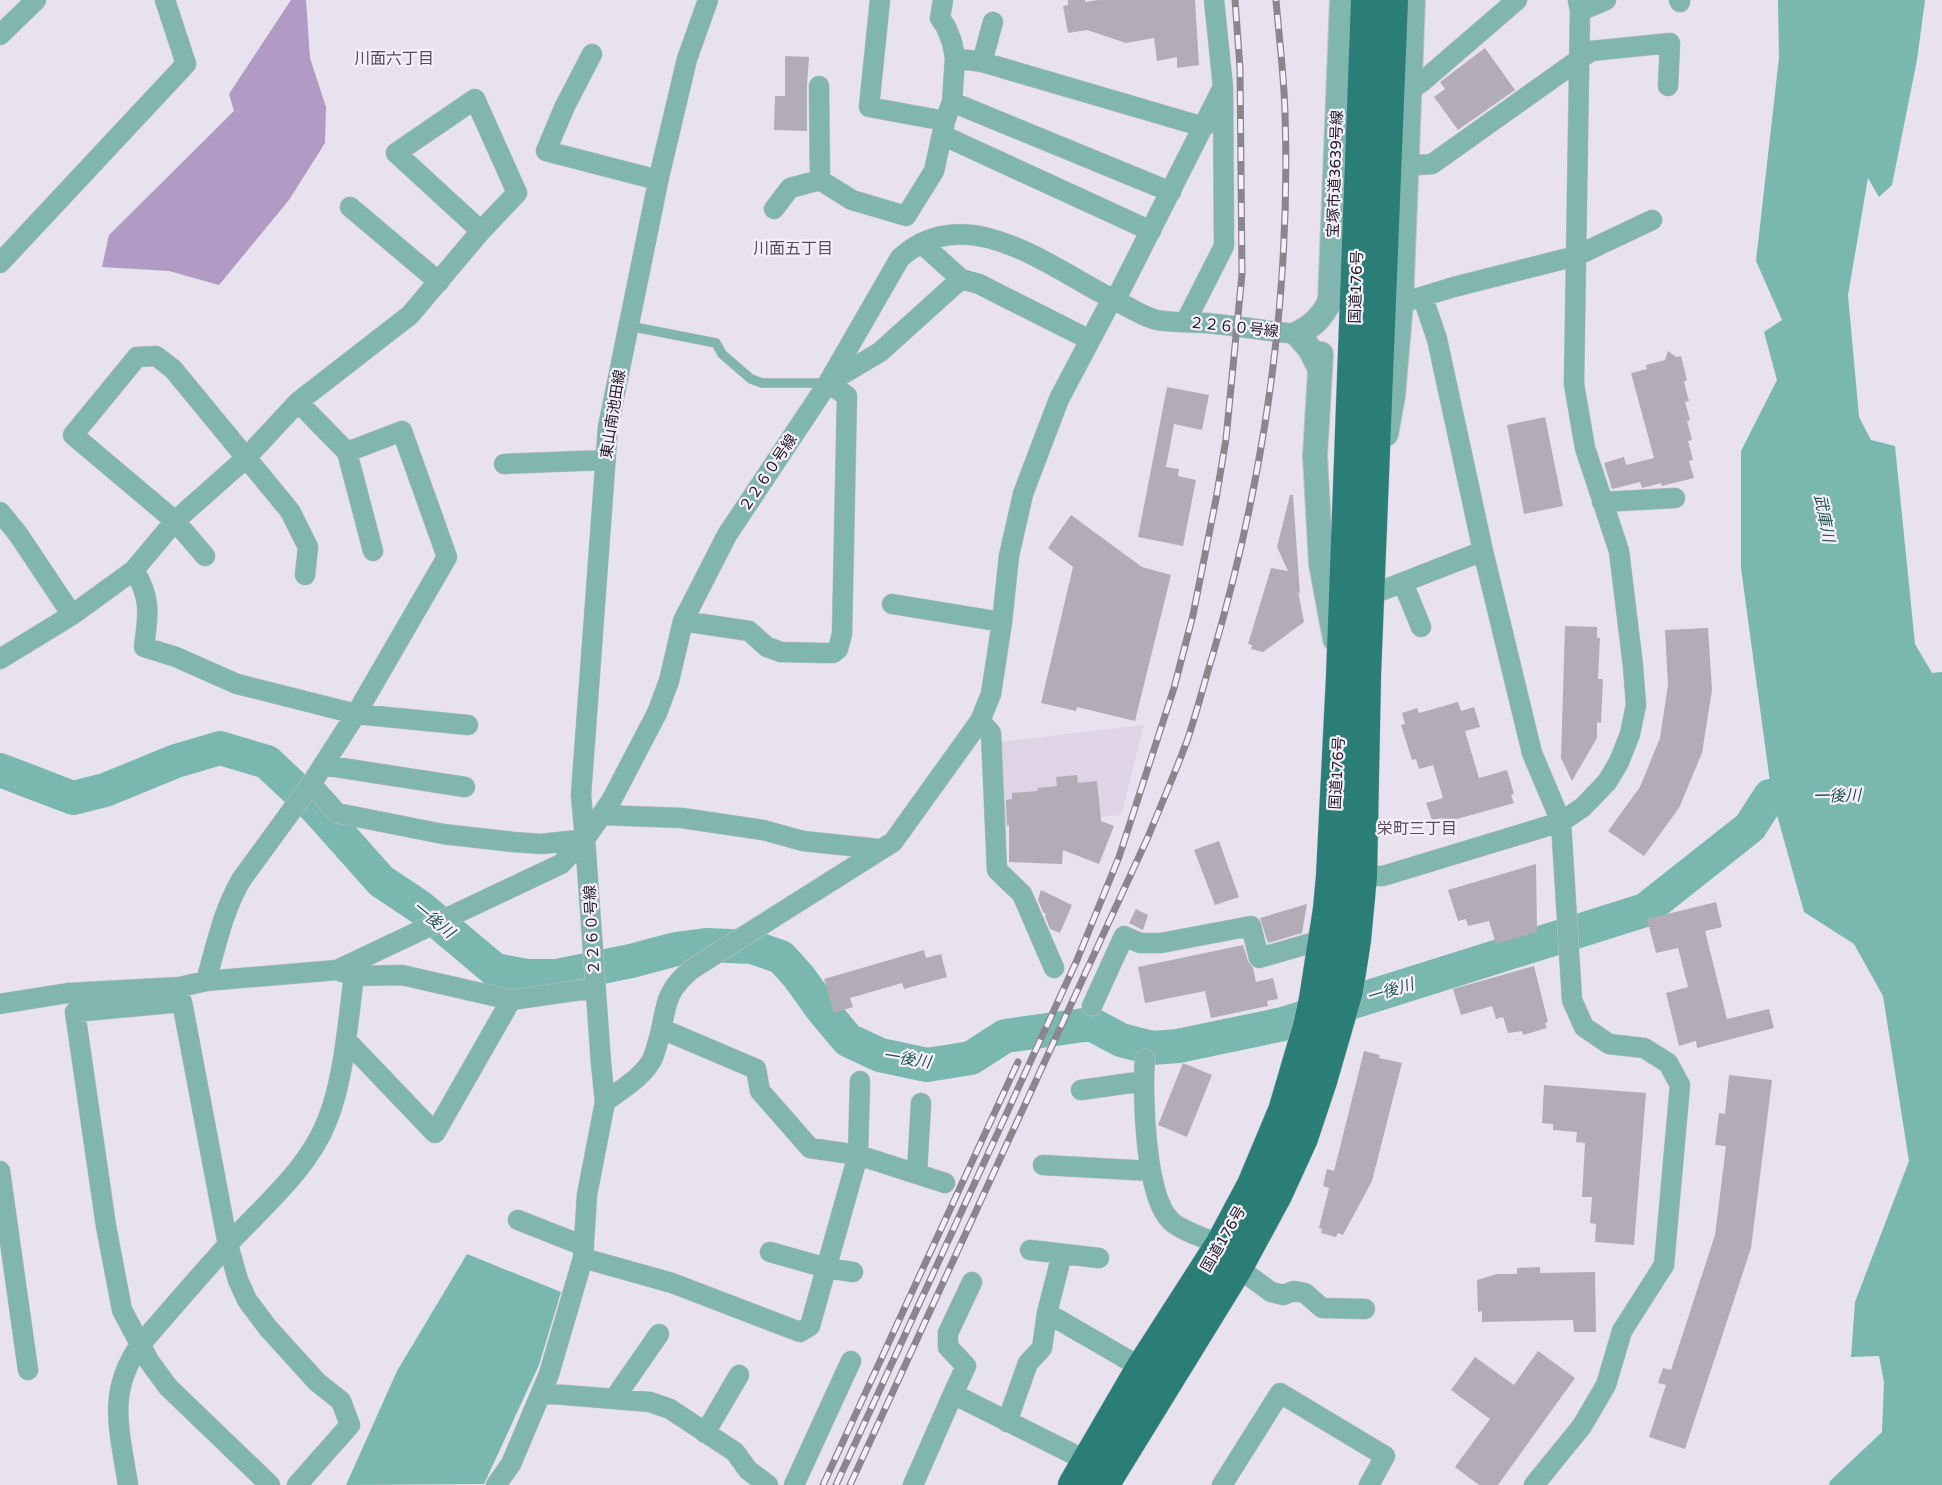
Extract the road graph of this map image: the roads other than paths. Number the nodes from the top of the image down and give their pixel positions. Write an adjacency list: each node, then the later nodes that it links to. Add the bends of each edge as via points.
1 (36, 0): 15 (street)
2 (165, 0): 39 (street, via 186,64)
3 (708, 0): 28 (street, 東山南池田線, via 687,59)
4 (880, 0): 26 (street, via 868,107)
5 (943, 0): 17 (street, via 940,18)
6 (1214, 0): 22 (street)
7 (1342, 0): 44 (street, 宝塚市道3639号線, via 1330,302)
8 (1367, 0): 74 (highway, 国道176号)
9 (1392, 0): 58 (highway, 国道176号)
10 (1413, 0): 23 (street)
11 (1517, 0): 23 (street)
12 (1606, 0): 13 (street)
13 (1579, 6): 18 (street)
14 (993, 22): 19 (street)
15 (0, 35)
16 (592, 54): 28 (street, via 546,151)
17 (955, 58): 19 (street); 24 (street)
18 (1580, 60): 21 (street, via 1590,51 1670,43); 27 (street, via 1432,164); 38 (street)
19 (982, 62): 25 (street)
20 (819, 86): 29 (street)
21 (1668, 86)
22 (1223, 87): 25 (street); 45 (street, via 1224,246)
23 (1410, 90): 27 (street)
24 (952, 102): 26 (street); 30 (street)
25 (1204, 127): 30 (street)
26 (944, 128): 33 (street, via 934,171); 36 (street)
27 (1406, 166): 43 (street)
28 (658, 180): 46 (street, 東山南池田線)
29 (820, 180): 32 (street, via 790,188); 33 (street, via 852,200)
30 (1171, 192): 36 (street)
31 (350, 207): 41 (street)
32 (774, 209)
33 (906, 216): 37 (street)
34 (1653, 220): 38 (street)
35 (481, 231): 35 (street, via 396,153 475,99 517,193); 41 (street)
36 (1151, 231): 42 (street)
37 (927, 240): 40 (street); 42 (street, ２２６０号線, via 975,234 1008,243); 50 (street, ２２６０号線, via 900,258)
38 (1576, 256): 43 (street); 57 (street, via 1574,384 1585,448)
39 (0, 263)
40 (961, 279): 48 (street, via 979,284); 50 (street, via 880,352)
41 (439, 282): 51 (street, via 410,315)
42 (1112, 299): 45 (street, ２２６０号線, via 1155,320); 48 (street)
43 (1412, 301): 58 (street); 62 (street, via 1437,339)
44 (1323, 315): 47 (street); 49 (street, 宝塚市道3639号線)
45 (1186, 321): 47 (street, ２２６０号線)
46 (628, 326): 50 (lane, via 716,342 722,354 740,371 762,383); 54 (street, 東山南池田線)
47 (1298, 334): 49 (street)
48 (1090, 340): 71 (street, via 1059,399 1023,494 1009,556)
49 (1320, 369): 74 (street, 宝塚市道3639号線, via 1315,456 1321,564)
50 (828, 383): 70 (street, ２２６０号線, via 727,535); 70 (street, via 847,396 842,633 838,650 781,652 749,631)
51 (298, 402): 52 (street); 53 (street)
52 (347, 452): 61 (street); 75 (street, via 402,431 447,557)
53 (246, 458): 60 (street); 60 (street, via 173,369 156,356 137,357 73,435); 65 (street, via 290,511 308,547)
54 (605, 460): 55 (street); 83 (street, 東山南池田線, via 581,795)
55 (504, 464)
56 (1675, 498): 57 (street)
57 (1602, 502): 82 (street, via 1618,551 1636,705 1630,735 1607,782 1583,807)
58 (1372, 509): 67 (highway, 国道176号)
59 (0, 512): 69 (street)
60 (175, 521): 63 (street); 64 (street)
61 (373, 551)
62 (1483, 551): 66 (street); 82 (street, via 1532,753)
63 (205, 555)
64 (134, 570): 69 (street); 75 (street, via 142,583 148,613 144,648 176,657 237,684)
65 (305, 575)
66 (1403, 583): 67 (street); 72 (street)
67 (1368, 596): 85 (highway, 国道176号)
68 (892, 604): 71 (street)
69 (72, 615): 73 (street)
70 (683, 621): 81 (street, ２２６０号線, via 657,713)
71 (1002, 622): 76 (street, via 991,694)
72 (1421, 627)
73 (0, 659)
74 (1342, 677): 85 (highway, 国道176号)
75 (356, 714): 77 (street); 78 (street)
76 (980, 721): 84 (street, via 894,842); 87 (street, via 991,734 997,870 1022,894)
77 (468, 725)
78 (323, 765): 79 (street); 80 (street)
79 (310, 785): 83 (street, via 337,813 443,834 532,844); 90 (street, via 232,896)
80 (465, 788)
81 (602, 815): 83 (street, ２２６０号線); 84 (street, via 682,818 763,830 803,841)
82 (1561, 822): 85 (street, via 1383,876); 143 (street, via 1572,1000 1584,1027 1609,1044 1644,1048 1668,1063 1680,1085 1664,1265 1622,1330 1606,1385 1582,1426)
83 (585, 839): 88 (street, via 561,864 425,928); 89 (street, ２２６０号線)
84 (879, 849): 95 (street, via 692,969 674,985 664,1007)
85 (1346, 876): 86 (highway, 国道176号); 115 (highway, 国道176号, via 1355,940 1343,1005 1302,1138 1276,1195)
86 (1325, 939): 94 (street, via 1259,958 1251,926 1161,943 1140,943 1124,936); 115 (highway, 国道176号, via 1312,1012 1284,1112)
87 (1054, 968)
88 (346, 973): 90 (street); 92 (street, via 402,975); 96 (street)
89 (595, 976): 92 (street); 101 (street, ２２６０号線)
90 (206, 981): 91 (street)
91 (181, 995): 93 (street, via 68,993); 110 (street); 123 (street, via 75,1012 122,1310)
92 (512, 1000): 96 (street, via 435,1133)
93 (0, 1004)
94 (1092, 1006)
95 (662, 1029): 101 (street, via 652,1061); 103 (street, via 756,1069 760,1091 810,1148)
96 (346, 1040): 110 (street, via 328,1119 312,1153)
97 (1145, 1059): 98 (street)
98 (1144, 1081): 100 (street); 106 (street)
99 (860, 1082): 103 (street)
100 (1082, 1090)
101 (605, 1102): 112 (street, ２２６０号線, via 587,1195)
102 (921, 1103): 107 (street)
103 (858, 1155): 107 (street); 117 (street)
104 (1043, 1165): 106 (street)
105 (0, 1171): 126 (street)
106 (1151, 1171): 115 (street, via 1163,1213 1172,1223)
107 (917, 1173): 108 (street)
108 (945, 1183)
109 (518, 1220): 112 (street)
110 (228, 1245): 123 (street); 137 (street, via 247,1300 317,1382 341,1401 350,1425)
111 (1030, 1250): 114 (street)
112 (584, 1252): 117 (street, via 800,1332 810,1326); 128 (street, ２２６０号線)
113 (770, 1252): 117 (street)
114 (1062, 1254): 116 (street); 121 (street)
115 (1229, 1256): 120 (street, via 1271,1292 1305,1293 1322,1308); 125 (highway, 国道176号); 133 (highway, 国道176号)
116 (1099, 1258)
117 (827, 1268): 118 (street)
118 (853, 1272)
119 (972, 1282): 129 (street, via 948,1333 948,1347 966,1366)
120 (1365, 1309)
121 (1047, 1313): 125 (street); 131 (street, via 1042,1348 1028,1363)
122 (660, 1334): 130 (street)
123 (140, 1345): 135 (street, via 130,1359 118,1398); 136 (street, via 168,1387)
124 (851, 1362): 140 (street)
125 (1142, 1368): 133 (highway, 国道176号)
126 (28, 1370)
127 (739, 1375): 132 (street)
128 (541, 1393): 130 (street); 138 (street, ２２６０号線, via 511,1464)
129 (953, 1394): 131 (street); 141 (street)
130 (614, 1399): 132 (street, via 650,1402 670,1409)
131 (1007, 1422): 133 (street)
132 (705, 1433): 139 (street, via 735,1452 748,1470)
133 (1093, 1476)
134 (1229, 1483): 142 (street, via 1280,1393 1385,1456)
135 (128, 1485)
136 (270, 1485)
137 (297, 1485)
138 (496, 1485)
139 (768, 1485)
140 (794, 1485)
141 (913, 1485)
142 (1369, 1485)
143 (1534, 1485)

